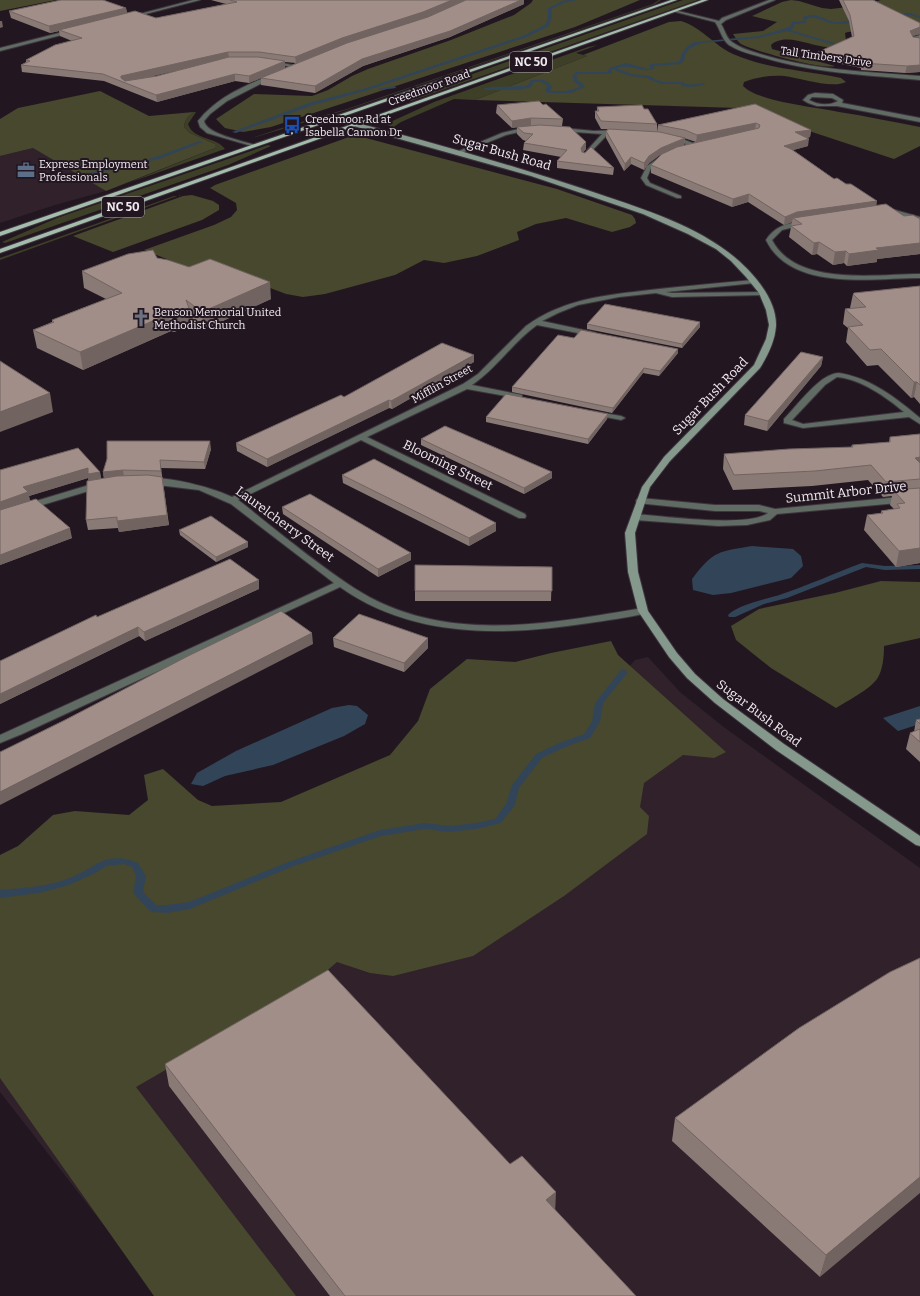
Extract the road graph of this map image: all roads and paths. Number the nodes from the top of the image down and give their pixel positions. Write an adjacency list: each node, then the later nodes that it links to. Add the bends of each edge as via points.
1 (198, 0): 7 (street)
2 (675, 0): 18 (main road, Creedmoor Road / NC 50)
3 (706, 0): 5 (main road, Creedmoor Road / NC 50)
4 (774, 0): 8 (street, via 724,19)
5 (674, 11): 6 (main road, Creedmoor Road / NC 50); 8 (street, via 709,19)
6 (664, 15): 8 (street); 20 (main road, Creedmoor Road / NC 50)
7 (126, 17)
8 (719, 24): 16 (street, Tall Timbers Drive, via 730,43 764,57 818,68)
9 (80, 29): 12 (street)
10 (920, 36): 11 (street, via 912,38 914,42)
11 (920, 43)
12 (0, 50)
13 (268, 62): 15 (street)
14 (304, 64): 15 (street)
15 (297, 67): 26 (street, via 239,91 211,111 202,121 202,126 209,132)
16 (920, 78)
17 (836, 104): 17 (street, via 841,100 826,95 810,96 806,100 820,105); 19 (street)
18 (334, 119): 20 (street, Sugar Bush Road); 26 (main road, Creedmoor Road / NC 50)
19 (920, 120)
20 (355, 124): 29 (street, Sugar Bush Road); 36 (main road, Creedmoor Road / NC 50)
21 (538, 128): 29 (street, via 504,134)
22 (559, 130): 24 (street)
23 (627, 132): 24 (street)
24 (606, 133): 30 (street)
25 (668, 136): 27 (street, via 698,146)
26 (253, 146): 35 (main road, Creedmoor Road / NC 50)
27 (685, 149)
28 (671, 153): 31 (street, via 648,167 644,178 648,184)
29 (457, 154): 38 (street, Sugar Bush Road, via 552,180 673,224 720,248)
30 (584, 157)
31 (679, 197)
32 (881, 212): 33 (street, via 895,212)
33 (920, 219)
34 (812, 222): 37 (street, via 783,227 773,232 769,240 773,248 797,267 835,277 857,279)
35 (0, 234)
36 (0, 251)
37 (920, 276)
38 (753, 282): 39 (street, Mifflin Street); 40 (street, Sugar Bush Road)
39 (657, 292): 40 (street, Mifflin Street, via 672,295); 41 (street, Mifflin Street, via 618,295 588,301 562,309)
40 (763, 294): 54 (street, Sugar Bush Road, via 773,320 769,342 757,366 667,459 646,487)
41 (535, 322): 42 (street); 43 (street, Mifflin Street)
42 (603, 336)
43 (466, 386): 44 (street); 49 (street, Mifflin Street)
44 (527, 399)
45 (583, 410): 47 (street)
46 (910, 414): 46 (street, via 872,385 835,375 827,378 787,421 803,426); 48 (street)
47 (621, 418)
48 (920, 422)
49 (362, 438): 53 (street, Mifflin Street); 58 (street, Blooming Street)
50 (138, 481): 53 (street, Laurelcherry Street, via 179,484 207,490)
51 (111, 483): 55 (street, via 89,487)
52 (920, 498): 57 (street, Summit Arbor Drive)
53 (232, 500): 61 (street, Laurelcherry Street)
54 (640, 500): 56 (street, Summit Arbor Drive); 59 (street, Sugar Bush Road)
55 (23, 508)
56 (715, 508): 57 (street, Summit Arbor Drive, via 759,508); 60 (street)
57 (775, 512): 60 (street, Summit Arbor Drive, via 767,518)
58 (522, 516)
59 (635, 517): 60 (street, Summit Arbor Drive); 62 (street, Sugar Bush Road, via 630,533 631,552 633,572)
60 (718, 523)
61 (341, 583): 62 (street, Laurelcherry Street, via 362,597 394,611 422,621 460,628 491,630 560,626); 63 (street)
62 (643, 611): 64 (street, Sugar Bush Road, via 673,655 691,676 719,701 780,747)
63 (0, 739)
64 (918, 839)

